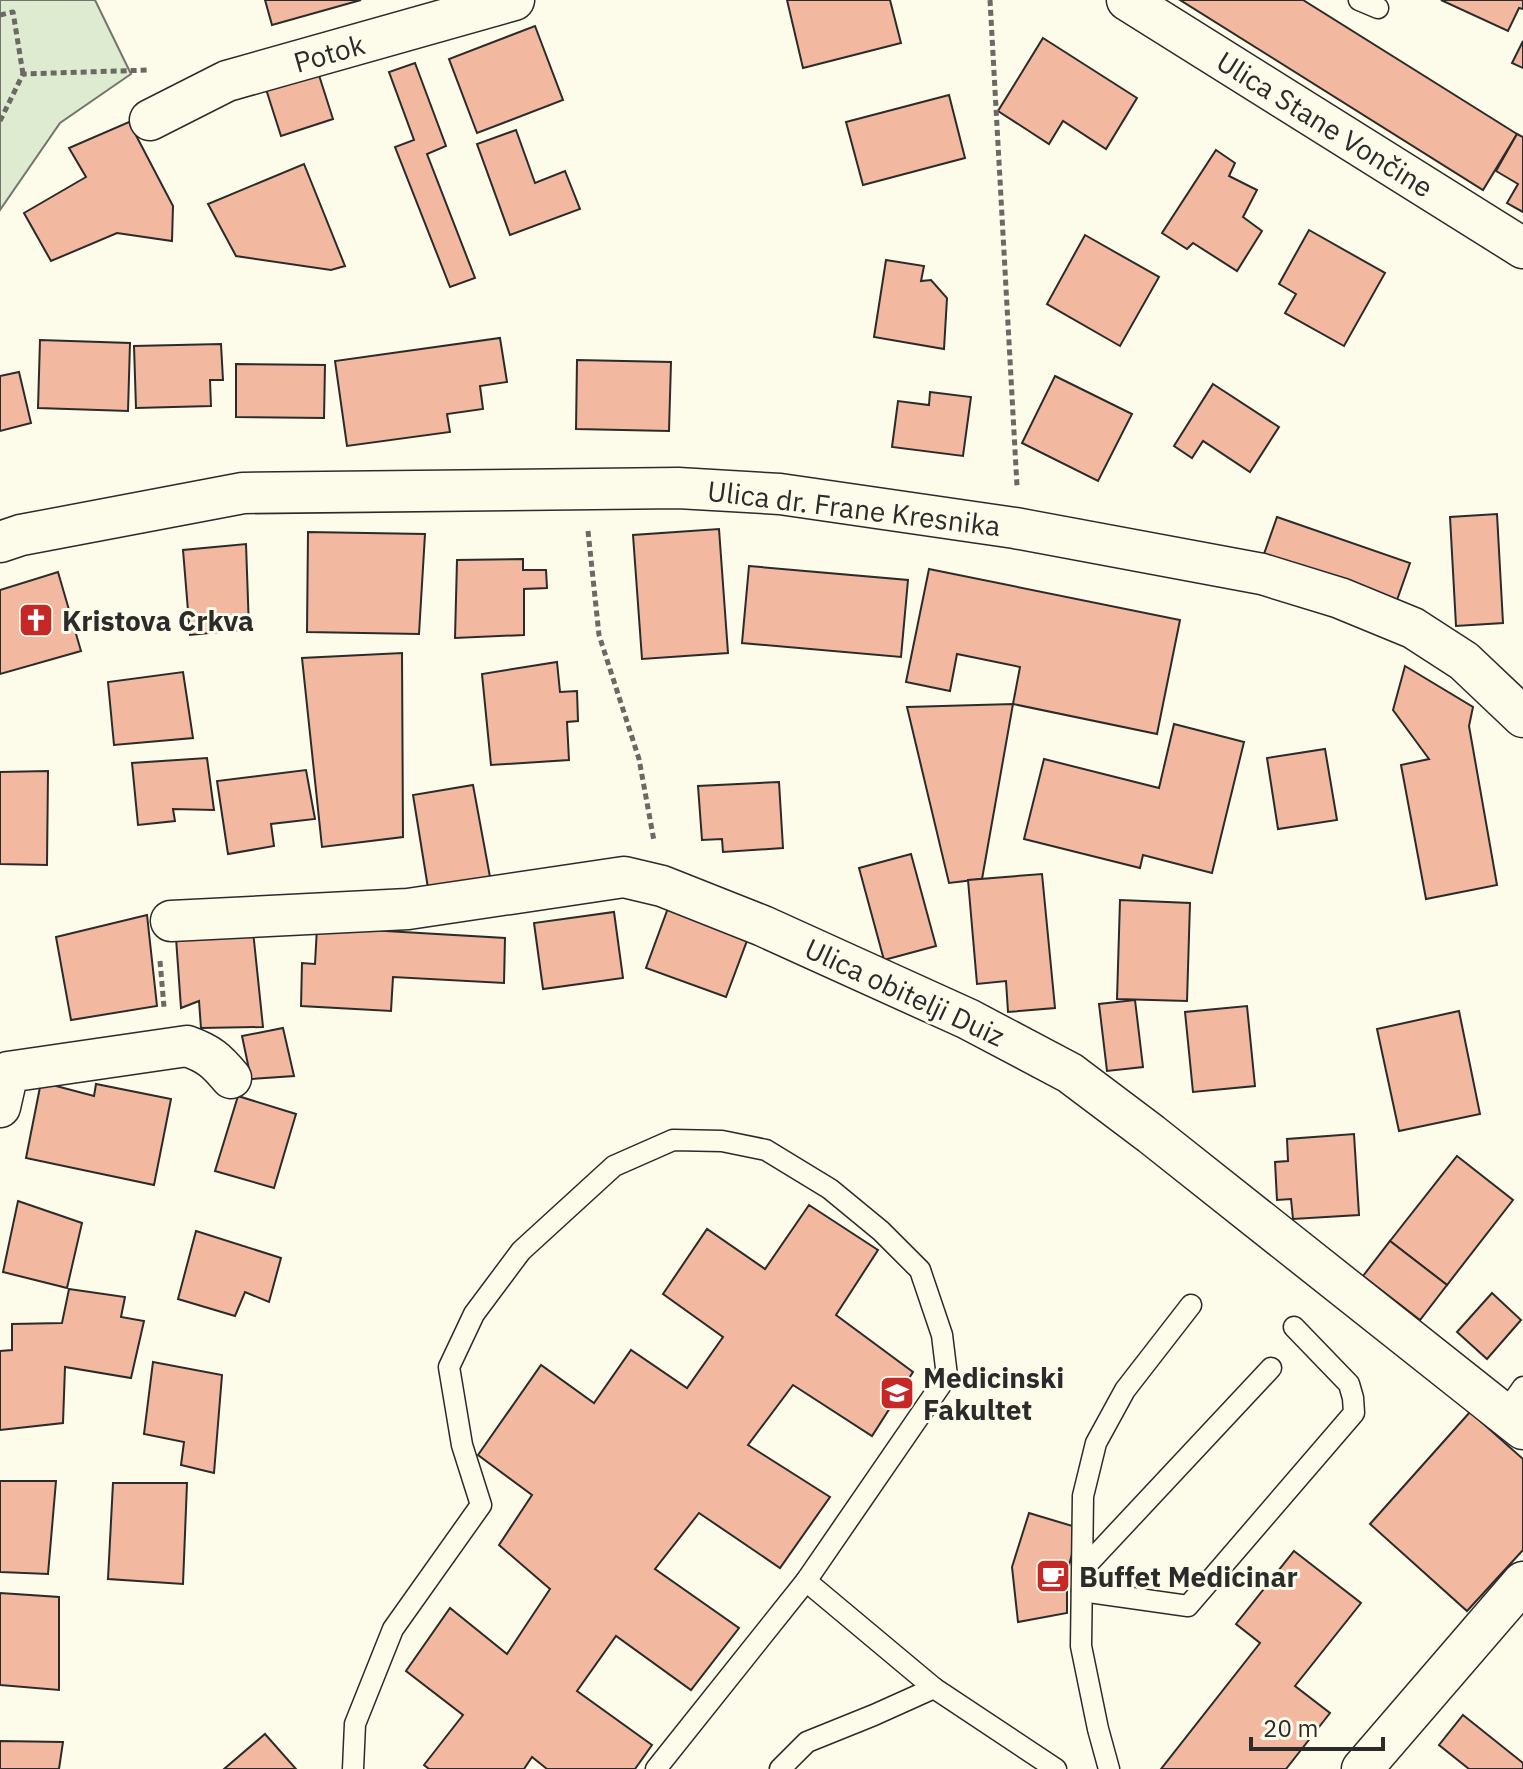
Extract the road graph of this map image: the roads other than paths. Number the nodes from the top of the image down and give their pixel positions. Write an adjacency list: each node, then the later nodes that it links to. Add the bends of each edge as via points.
1 (514, 0): 3 (street, Potok, via 227,81)
2 (1127, 0): 4 (street, Ulica Stane Vončine)
3 (150, 120)
4 (1523, 248)
5 (0, 542): 6 (street, Ulica dr. Frane Kresnika, via 243,493 678,488 780,494 1015,528 1262,574 1413,628 1464,661)
6 (1523, 717)
7 (165, 937): 13 (street, Ulica obitelji Duiz, via 624,877 662,886 968,1019 1070,1073)
8 (231, 1078): 9 (street, via 215,1059 187,1046 8,1072)
9 (0, 1107)
10 (1191, 1305): 14 (lane, via 1125,1390 1096,1443 1083,1496)
11 (1294, 1327): 17 (lane, via 1349,1384 1354,1413 1188,1606)
12 (1271, 1368): 14 (lane)
13 (1517, 1410)
14 (1083, 1569): 17 (lane)
15 (806, 1581): 18 (lane); 19 (lane, via 947,1376 942,1335 920,1270 830,1189 766,1150 722,1141 673,1140 614,1166 521,1251 474,1314 449,1367 462,1445 481,1505 393,1629 355,1724); 20 (lane)
16 (1523, 1582): 24 (street)
17 (1082, 1591): 23 (lane, via 1081,1646)
18 (934, 1688): 21 (lane, via 807,1742); 22 (lane)
19 (353, 1769)
20 (656, 1769)
21 (780, 1769)
22 (1056, 1769)
23 (1109, 1769)
24 (1362, 1769)

